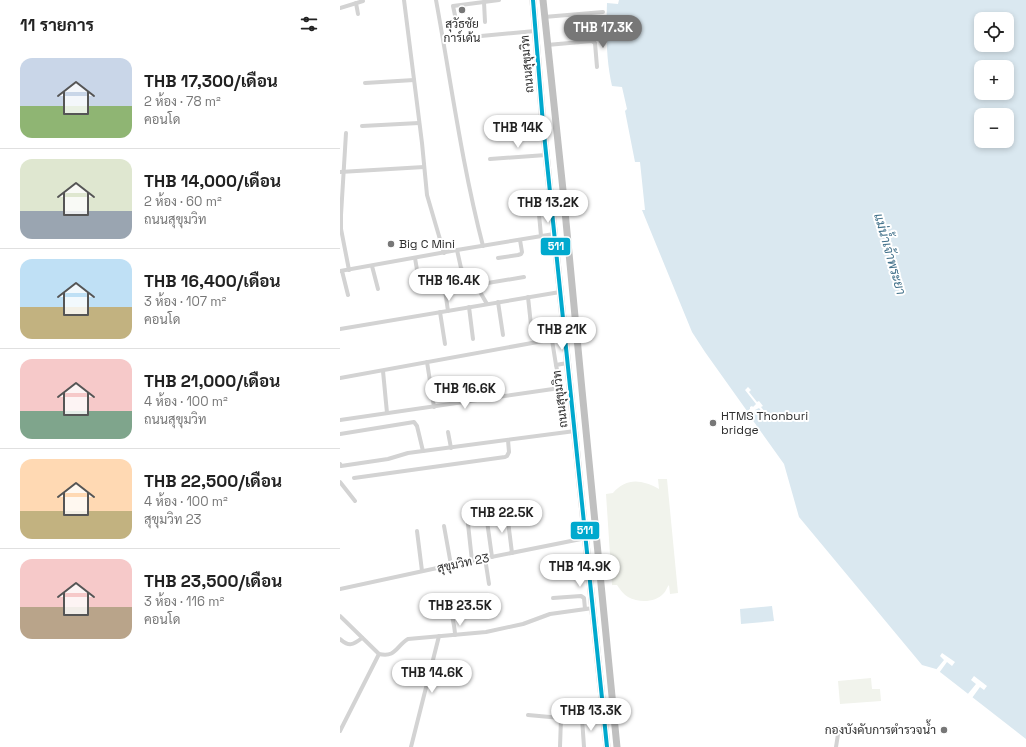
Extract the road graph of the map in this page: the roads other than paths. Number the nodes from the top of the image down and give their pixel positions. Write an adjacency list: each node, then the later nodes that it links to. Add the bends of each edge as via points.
1 (404, 0): 19 (street)
2 (436, 0): 35 (street, via 465,167)
3 (499, 0): 7 (street)
4 (533, 0): 15 (highway, ถนนสุขุมวิท)
5 (543, 0): 12 (highway, ถนนสุขุมวิท)
6 (363, 1): 8 (street)
7 (484, 2): 13 (street, via 454,6); 14 (street)
8 (356, 3): 9 (street); 11 (street)
9 (340, 8)
10 (603, 12): 12 (street)
11 (358, 14)
12 (544, 17): 17 (highway, ถนนสุขุมวิท)
13 (456, 20)
14 (486, 22)
15 (536, 31): 16 (street); 22 (highway, ถนนสุขุมวิท)
16 (481, 36)
17 (548, 45): 18 (street, via 592,41); 20 (highway, ถนนสุขุมวิท)
18 (597, 67)
19 (414, 80): 21 (street); 23 (street)
20 (551, 82): 22 (highway); 68 (highway, ถนนสุขุมวิท)
21 (365, 83)
22 (540, 84): 26 (highway, ถนนสุขุมวิท)
23 (419, 123): 24 (street); 28 (street)
24 (362, 126)
25 (346, 133): 29 (street)
26 (546, 155): 27 (street); 32 (highway, ถนนสุขุมวิท)
27 (490, 159)
28 (424, 167): 29 (street); 37 (street, via 427,195)
29 (342, 172): 31 (street)
30 (538, 214): 33 (street)
31 (340, 229): 41 (street)
32 (554, 234): 33 (street); 48 (highway, ถนนสุขุมวิท)
33 (541, 236): 34 (street)
34 (520, 240): 35 (street); 39 (street, via 521,254)
35 (483, 246): 36 (street)
36 (457, 250): 37 (street); 45 (street, via 461,268)
37 (444, 253): 38 (street)
38 (415, 258): 40 (street); 42 (street)
39 (498, 258)
40 (372, 266): 41 (street); 46 (street)
41 (349, 270): 43 (street)
42 (417, 270)
43 (341, 271): 49 (street)
44 (524, 277): 45 (street)
45 (476, 285): 52 (street)
46 (378, 289)
47 (445, 290): 54 (street)
48 (560, 292): 50 (street); 59 (highway, ถนนสุขุมวิท)
49 (348, 295)
50 (528, 297): 51 (street); 56 (street)
51 (498, 302): 52 (street); 58 (street)
52 (486, 304): 53 (street)
53 (469, 307): 54 (street); 60 (street)
54 (448, 311): 55 (street)
55 (440, 312): 57 (street); 62 (street)
56 (531, 325)
57 (340, 329)
58 (503, 334)
59 (565, 337): 61 (street); 64 (highway, ถนนสุขุมวิท)
60 (473, 340)
61 (552, 340): 63 (street); 65 (street)
62 (445, 344)
63 (427, 362): 66 (street); 71 (street)
64 (567, 363): 65 (street); 69 (highway, ถนนสุขุมวิท)
65 (556, 365): 71 (street, via 558,381 553,389)
66 (383, 371): 67 (street); 73 (street)
67 (340, 378)
68 (582, 390): 69 (highway); 72 (highway, ถนนสุขุมวิท)
69 (571, 397): 70 (highway, ถนนสุขุมวิท)
70 (572, 406): 72 (highway); 75 (highway, ถนนสุขุมวิท)
71 (434, 407): 73 (street)
72 (584, 408): 120 (highway, ถนนสุขุมวิท)
73 (387, 413): 74 (street)
74 (340, 420)
75 (575, 431): 78 (street); 89 (highway, ถนนสุขุมวิท)
76 (448, 432): 79 (street)
77 (340, 434): 80 (street, via 414,422)
78 (508, 440): 79 (street); 82 (street, via 509,452 505,457)
79 (451, 448): 80 (street)
80 (423, 452): 81 (street, via 341,466)
81 (340, 464)
82 (354, 478)
83 (340, 482): 84 (street)
84 (342, 489): 85 (street)
85 (355, 501)
86 (508, 513): 90 (street)
87 (444, 526): 94 (street)
88 (417, 531): 95 (street)
89 (586, 538): 90 (street, สุขุมวิท 23); 96 (highway, ถนนสุขุมวิท)
90 (512, 553): 91 (street, สุขุมวิท 23)
91 (492, 557): 92 (street, สุขุมวิท 23); 93 (street, via 489,521 469,522)
92 (485, 558): 93 (street, สุขุมวิท 23); 98 (street)
93 (472, 561): 94 (street, สุขุมวิท 23)
94 (451, 565): 95 (street, สุขุมวิท 23)
95 (422, 571): 99 (street, สุขุมวิท 23)
96 (590, 576): 97 (street); 101 (highway, ถนนสุขุมวิท)
97 (554, 577)
98 (489, 584)
99 (340, 589)
100 (553, 598): 102 (street, via 581,596 584,598)
101 (593, 608): 102 (street); 119 (highway, ถนนสุขุมวิท)
102 (585, 609): 105 (street, via 550,614 523,624 486,632)
103 (452, 615): 105 (street)
104 (340, 616): 107 (street)
105 (456, 635): 106 (street)
106 (439, 636): 109 (street, via 408,639 394,653); 116 (street)
107 (362, 638): 108 (street, via 354,644); 109 (street)
108 (340, 639)
109 (379, 654): 115 (street)
110 (562, 708): 112 (street)
111 (528, 715): 112 (street)
112 (561, 718): 117 (street)
113 (582, 718): 118 (street)
114 (839, 728): 121 (street)
115 (340, 731)
116 (411, 747)
117 (560, 747)
118 (584, 747)
119 (607, 747)
120 (617, 747)
121 (836, 747)

